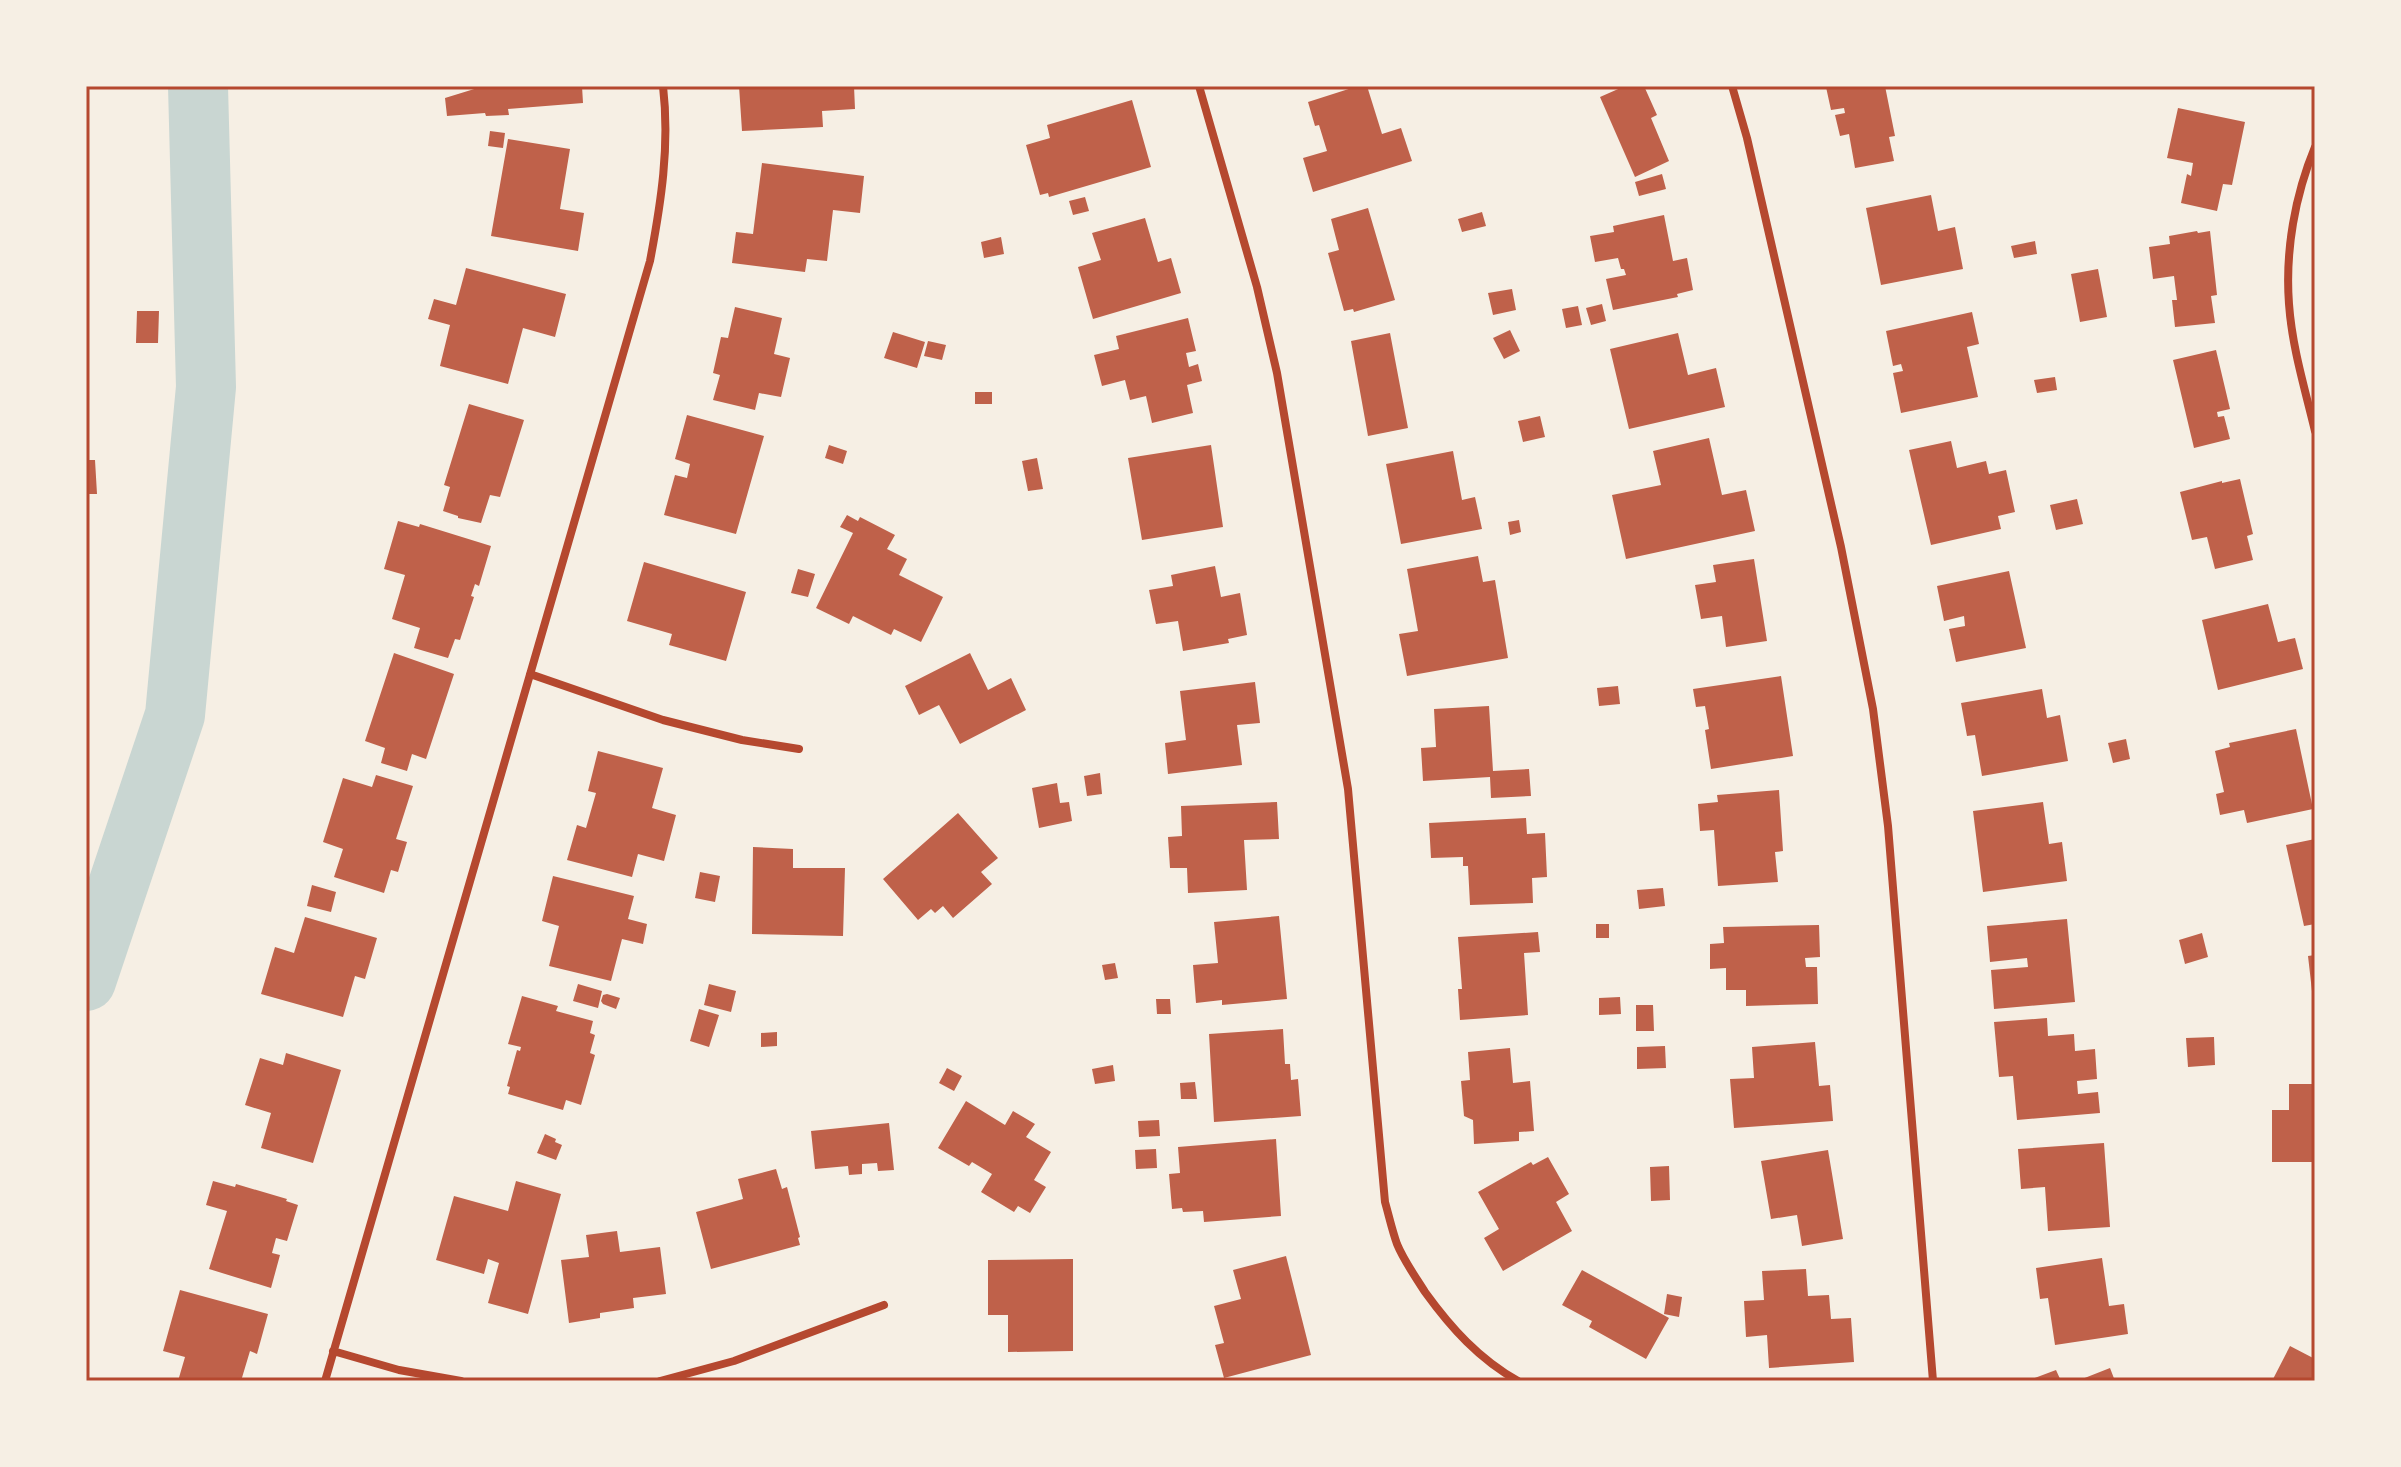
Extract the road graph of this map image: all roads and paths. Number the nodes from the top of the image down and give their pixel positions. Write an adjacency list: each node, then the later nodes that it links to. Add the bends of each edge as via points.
1 (663, 86): 6 (street, via 666,155 650,261)
2 (1199, 86): 10 (street, via 1277,373 1348,789 1385,1202 1407,1264 1444,1318)
3 (1732, 86): 14 (street, via 1834,517 1873,709 1888,826)
4 (2315, 147): 5 (street, via 2294,218 2289,304)
5 (2315, 431)
6 (530, 674): 7 (street, via 663,720); 9 (street)
7 (799, 749)
8 (884, 1305): 13 (street, via 734,1361)
9 (333, 1351): 11 (street); 12 (street)
10 (1512, 1379)
11 (325, 1381)
12 (461, 1381)
13 (660, 1381)
14 (1933, 1381)

